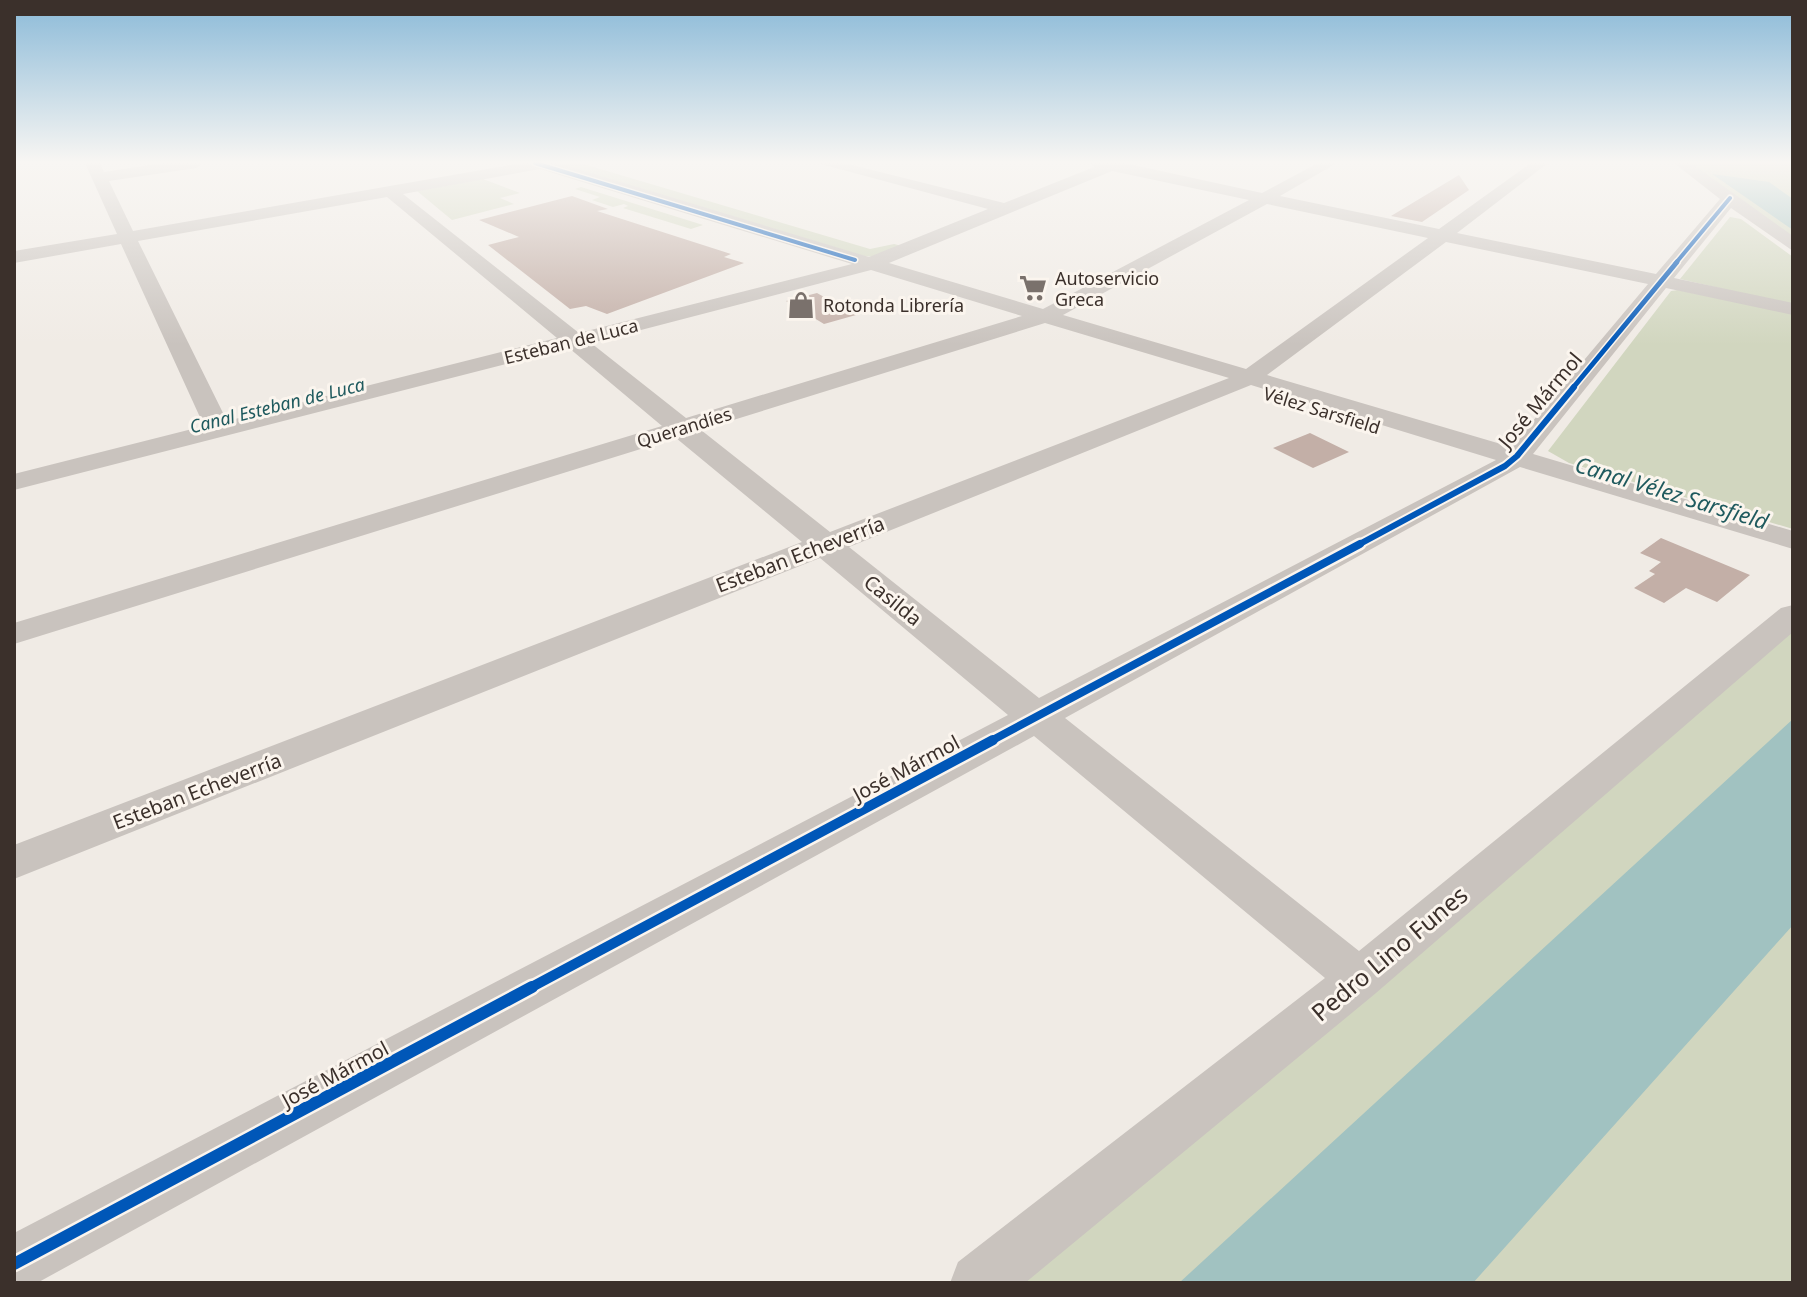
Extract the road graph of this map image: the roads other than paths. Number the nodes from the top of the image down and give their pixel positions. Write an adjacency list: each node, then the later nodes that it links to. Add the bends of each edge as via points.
1 (121, 224): 12 (street)
2 (204, 224): 12 (street)
3 (429, 224): 19 (street, Casilda)
4 (736, 224): 15 (street, Vélez Sarsfield)
5 (969, 224): 15 (street, Esteban de Luca)
6 (1215, 224): 18 (street, Querandíes)
7 (1383, 224): 11 (street)
8 (1458, 224): 11 (street, Esteban Echeverría)
9 (1708, 224): 16 (street, José Mármol)
10 (1764, 224): 13 (street)
11 (1441, 236): 16 (street); 20 (street, Esteban Echeverría)
12 (127, 237): 14 (street); 22 (street)
13 (1793, 245)
14 (14, 257)
15 (864, 263): 18 (street, Vélez Sarsfield, via 870,272); 19 (street, Esteban de Luca)
16 (1659, 282): 17 (street); 23 (street, José Mármol)
17 (1793, 309)
18 (1038, 317): 20 (street, Vélez Sarsfield); 21 (street, Querandíes)
19 (571, 341): 21 (street, Casilda); 22 (street, Esteban de Luca)
20 (1243, 380): 23 (street, Vélez Sarsfield); 26 (street, Esteban Echeverría)
21 (681, 427): 26 (street, Casilda); 29 (street, Querandíes)
22 (219, 430): 24 (street, Esteban de Luca)
23 (1511, 461): 25 (street, Vélez Sarsfield); 27 (street, Vélez Sarsfield); 30 (street, José Mármol)
24 (14, 482)
25 (1793, 540)
26 (825, 545): 30 (street, Casilda); 31 (street, Esteban Echeverría)
27 (1793, 555)
28 (1793, 615): 32 (street, Pedro Lino Funes)
29 (14, 634)
30 (1036, 716): 32 (street, Casilda); 33 (street, José Mármol)
31 (14, 862)
32 (1359, 979): 34 (street, Pedro Lino Funes)
33 (14, 1264)
34 (979, 1283)

